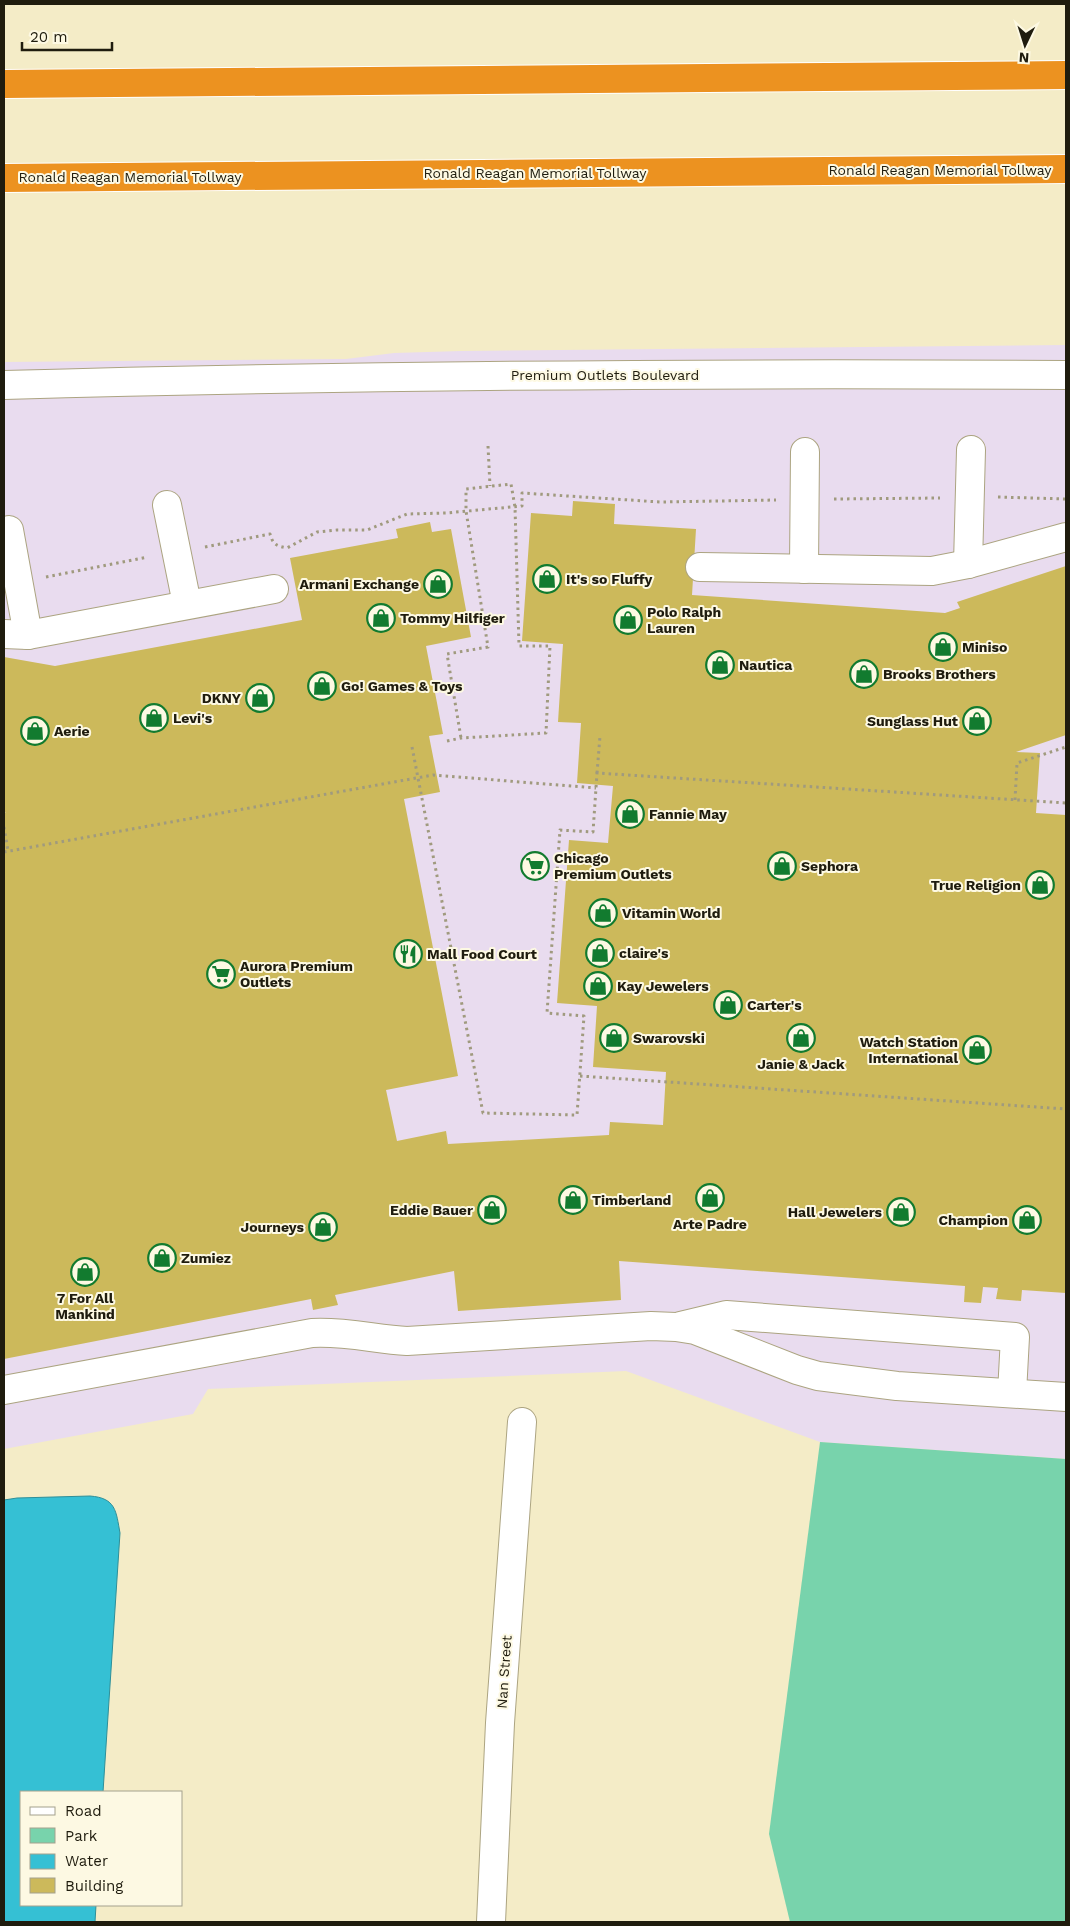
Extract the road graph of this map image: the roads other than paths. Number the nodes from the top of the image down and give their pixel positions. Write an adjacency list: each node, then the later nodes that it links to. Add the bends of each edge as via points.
1 (1066, 75): 2 (highway)
2 (4, 84)
3 (1066, 169): 4 (highway, Ronald Reagan Memorial Tollway)
4 (4, 178)
5 (1066, 375): 6 (street, Premium Outlets Boulevard, via 606,375)
6 (4, 386)
7 (971, 450): 12 (street)
8 (805, 452): 14 (street)
9 (168, 505): 16 (street)
10 (9, 530): 17 (street)
11 (1066, 537): 12 (street)
12 (968, 564): 14 (street, via 932,571)
13 (700, 567): 14 (street)
14 (804, 569)
15 (274, 589): 16 (street)
16 (187, 604): 17 (street)
17 (16, 634)
18 (676, 1327): 19 (street, via 407,1341 312,1332); 20 (street, via 695,1330 818,1376 897,1386); 20 (street, via 726,1315 1015,1337)
19 (4, 1390)
20 (1012, 1394): 21 (street)
21 (1066, 1397)
22 (522, 1422): 23 (street, Nan Street, via 500,1723)
23 (491, 1922)

